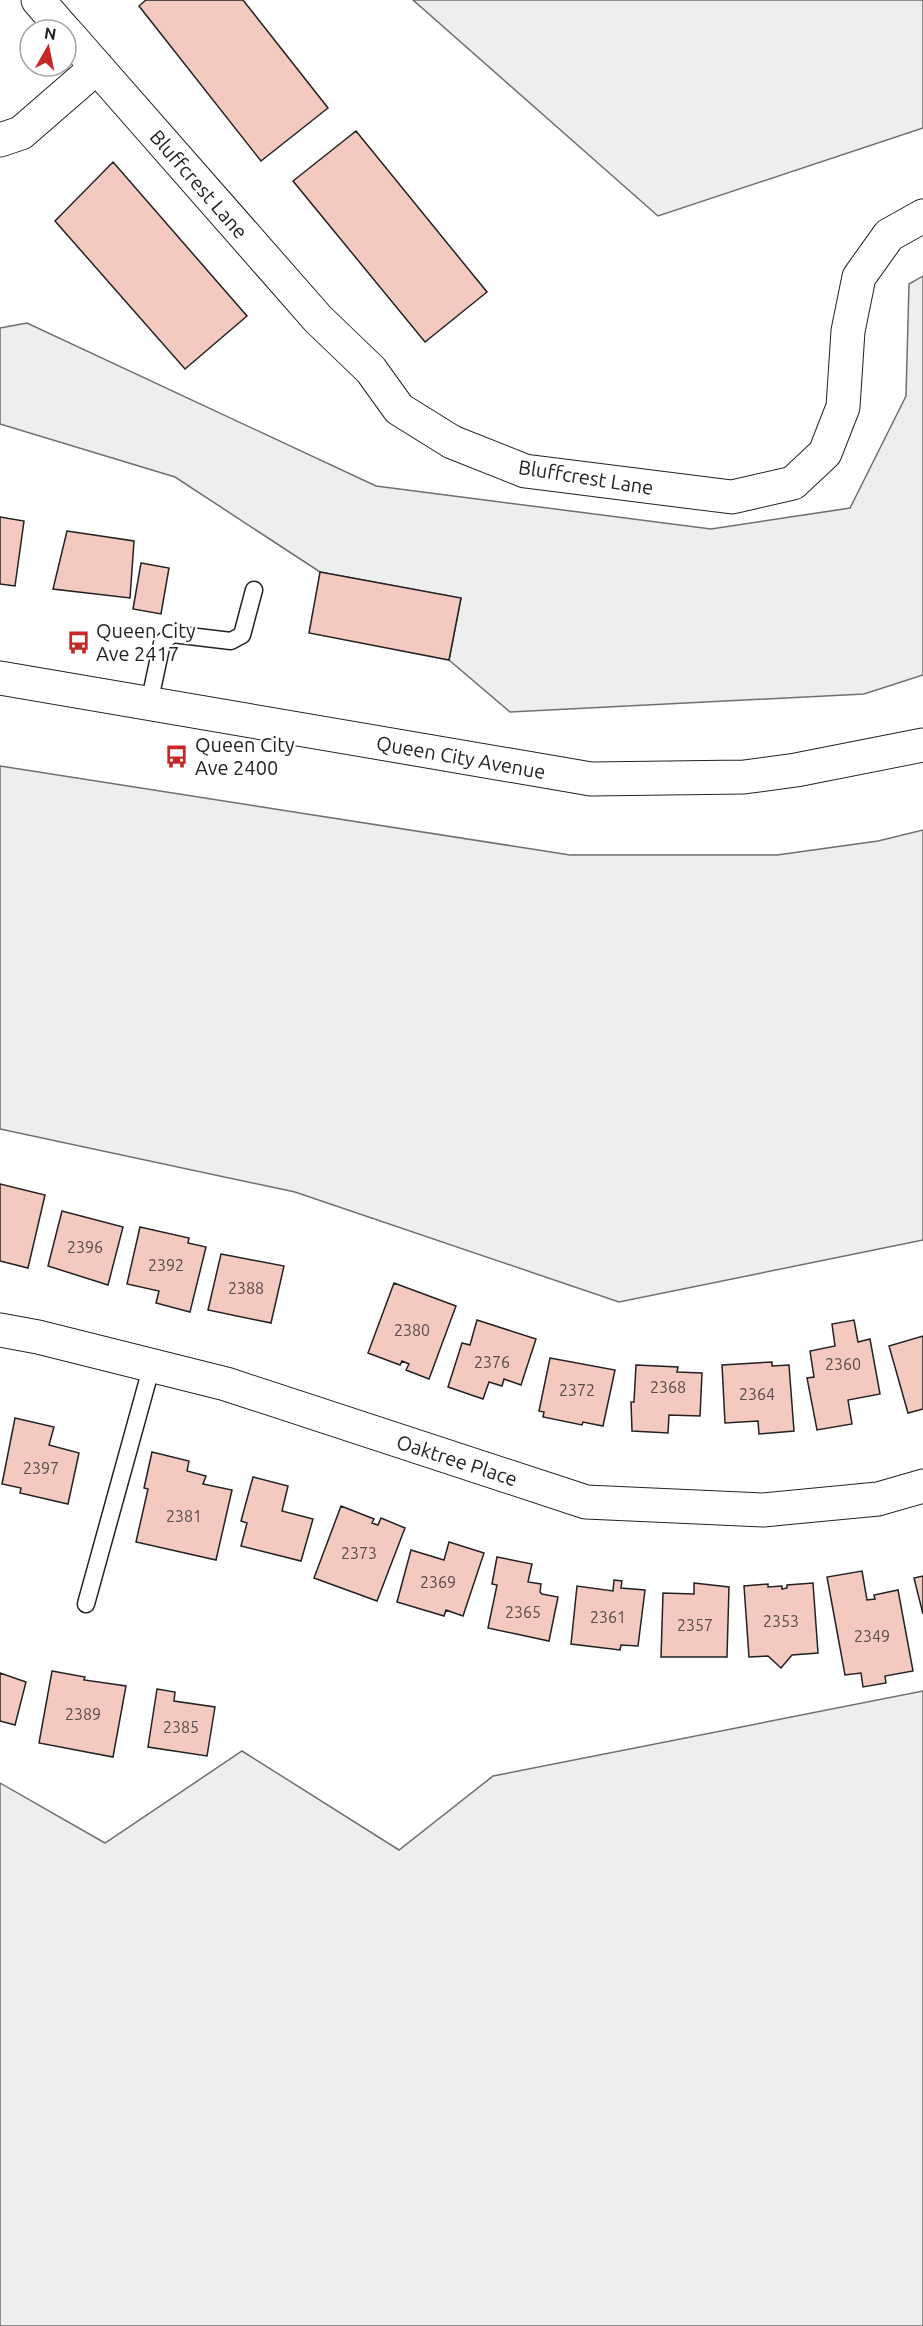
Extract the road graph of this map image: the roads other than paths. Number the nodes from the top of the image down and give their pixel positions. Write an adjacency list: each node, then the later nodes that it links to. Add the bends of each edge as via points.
1 (38, 0): 2 (street, Bluffcrest Lane)
2 (54, 18)
3 (78, 46): 4 (street, Bluffcrest Lane)
4 (97, 68): 5 (street, via 21,134); 6 (street, Bluffcrest Lane, via 318,319 371,370 399,409 452,442 525,471 732,498 793,483 825,453 843,407 848,332 859,277 889,235)
5 (0, 140)
6 (923, 216)
7 (254, 590): 9 (lane, via 242,635 231,641 172,634 162,643)
8 (0, 678): 9 (street, Queen City Avenue)
9 (149, 704): 10 (street, Queen City Avenue, via 591,779 744,777)
10 (923, 745)
11 (0, 1330): 12 (street, Oaktree Place)
12 (152, 1365): 13 (street, Oaktree Place, via 226,1384 586,1502 763,1510 878,1499); 14 (lane)
13 (923, 1486)
14 (86, 1604)

